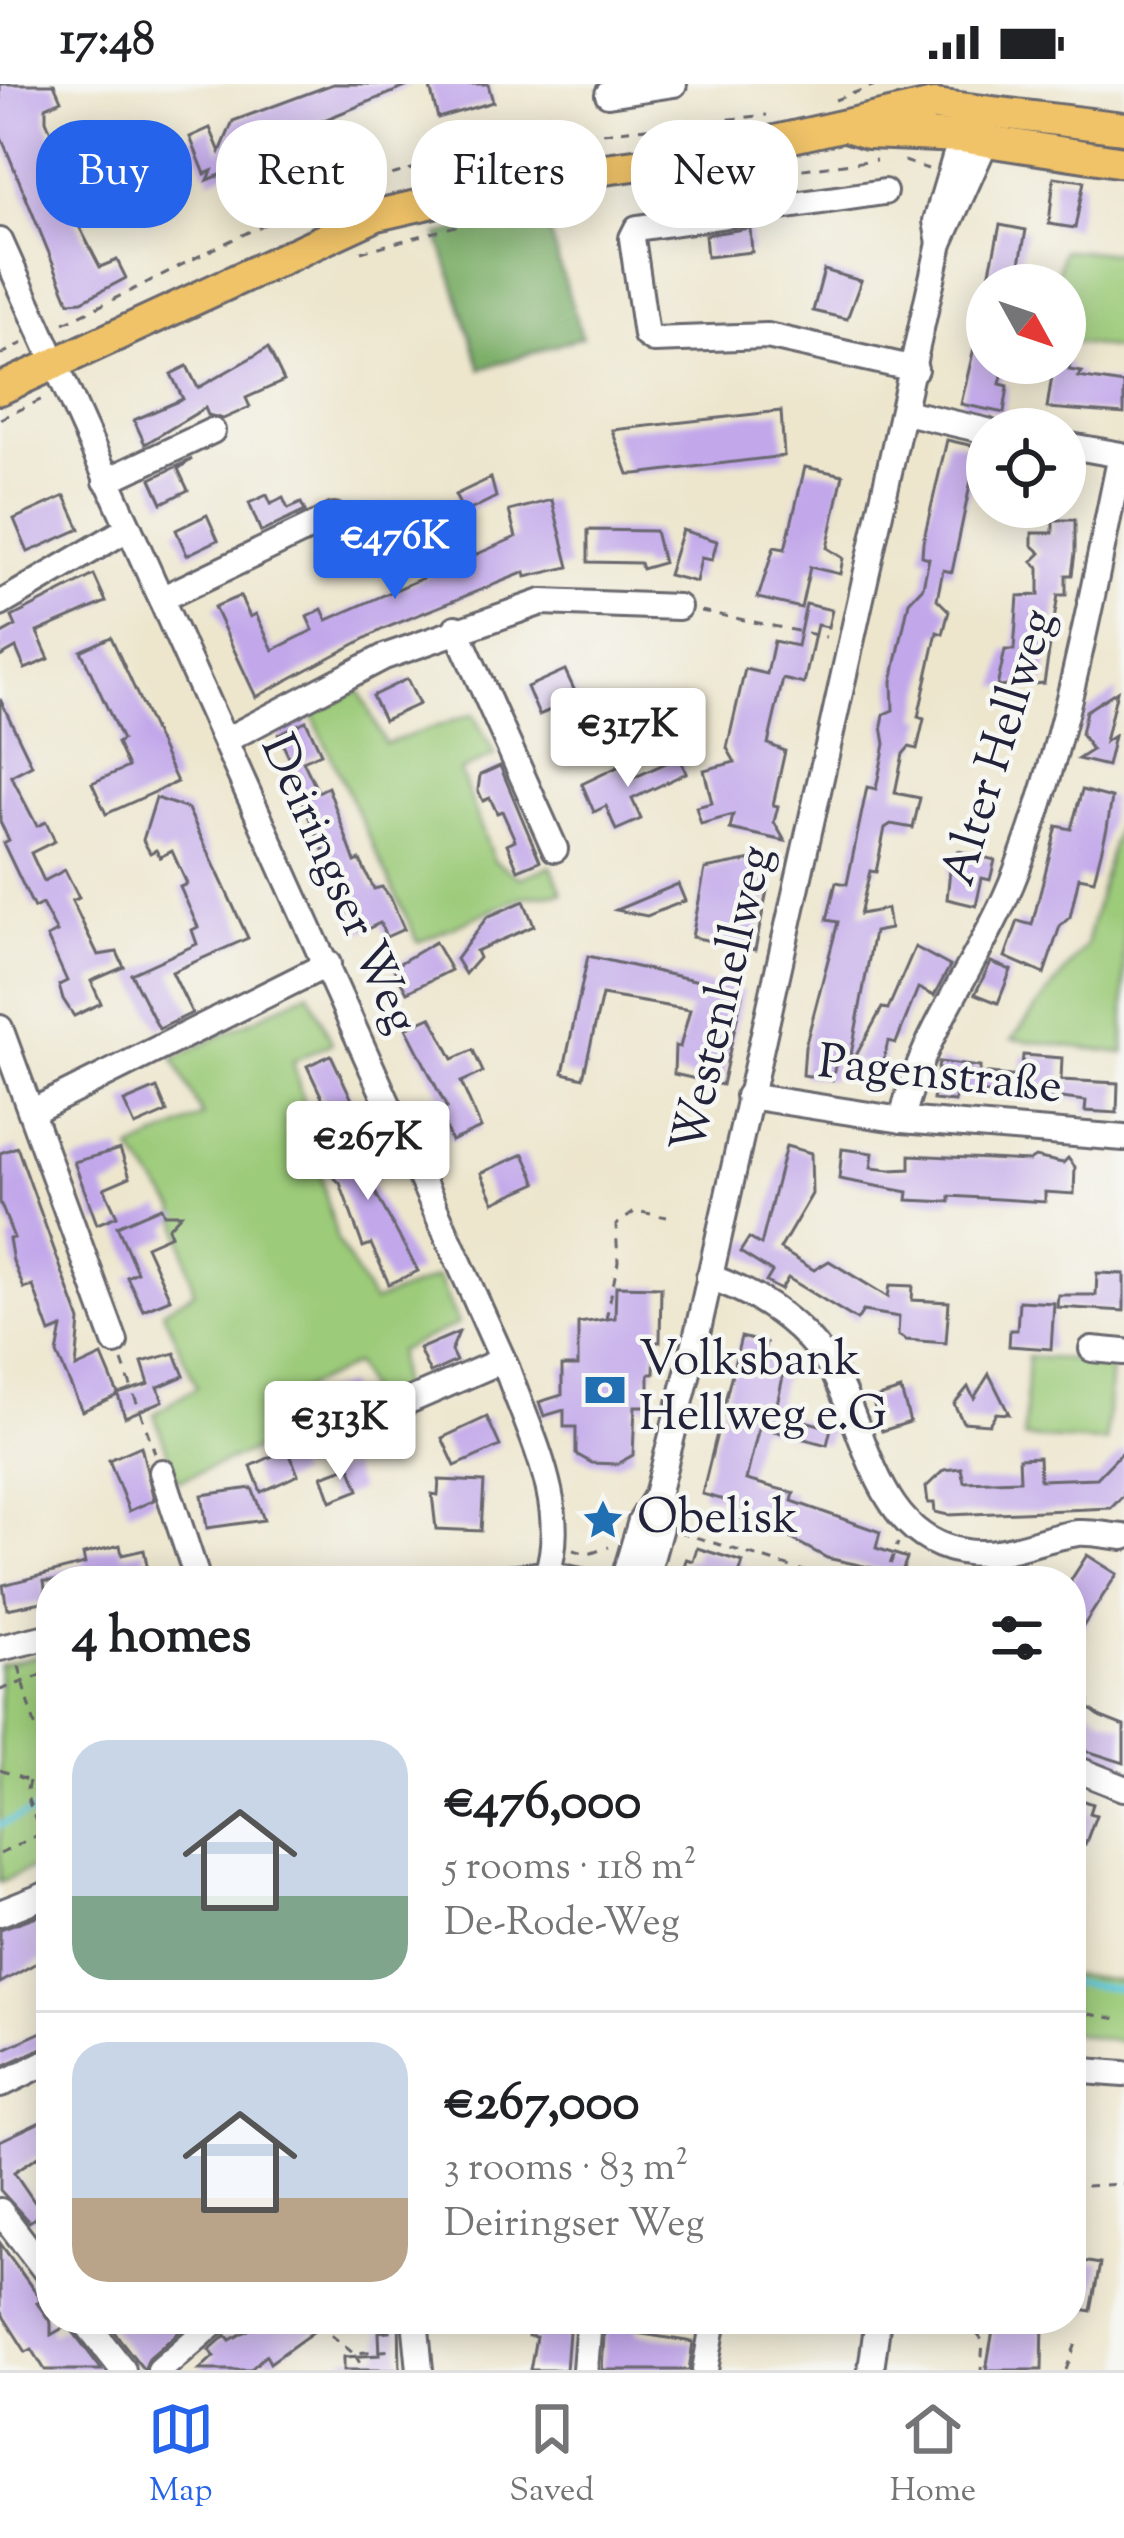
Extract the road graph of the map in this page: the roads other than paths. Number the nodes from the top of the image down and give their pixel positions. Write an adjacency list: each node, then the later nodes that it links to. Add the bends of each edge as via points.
1 (674, 84): 3 (street)
2 (907, 84): 5 (main road)
3 (608, 94)
4 (983, 111): 5 (main road, via 886,112); 6 (main road); 7 (main road); 10 (street, Westenhellweg, via 958,214); 10 (street, Westenhellweg, via 949,176 936,220)
5 (849, 127): 12 (main road, via 538,178 377,215)
6 (1124, 128)
7 (1124, 162)
8 (884, 192): 11 (street, via 634,230 646,335 767,336)
9 (0, 241): 12 (street, Deiringser Weg)
10 (940, 243): 11 (street, Westenhellweg)
11 (915, 369): 14 (street, Westenhellweg)
12 (57, 376): 13 (main road); 18 (street, Deiringser Weg)
13 (0, 389)
14 (905, 412): 15 (street); 29 (street, Westenhellweg)
15 (966, 426)
16 (212, 431): 18 (street)
17 (1086, 448): 31 (street, Alter Hellweg, via 1120,454 1091,601 1015,875 913,1070)
18 (106, 481): 20 (street, Deiringser Weg)
19 (334, 516): 21 (street)
20 (129, 528): 21 (street, Deiringser Weg); 22 (street)
21 (161, 599): 25 (street, Deiringser Weg)
22 (0, 603)
23 (677, 607): 24 (street, via 542,602)
24 (456, 628): 25 (street); 26 (street)
25 (226, 740): 27 (street, Deiringser Weg)
26 (555, 849)
27 (328, 964): 30 (street); 37 (street, Deiringser Weg)
28 (0, 1028): 30 (street)
29 (748, 1096): 31 (street, Pagenstraße); 33 (street, Westenhellweg)
30 (32, 1112): 34 (street)
31 (902, 1120): 32 (street, Pagenstraße)
32 (1124, 1138)
33 (709, 1277): 40 (street, Westenhellweg); 41 (street, via 746,1290 791,1321 831,1369 886,1498 957,1551 1011,1553 1079,1533)
34 (115, 1342)
35 (1092, 1349): 36 (street)
36 (1124, 1352)
37 (502, 1360): 38 (street); 43 (street, Deiringser Weg, via 555,1512)
38 (323, 1438)
39 (162, 1472): 42 (street)
40 (657, 1496): 44 (street, Westenhellweg); 45 (street, Westenhellweg, via 660,1527)
41 (1124, 1538)
42 (193, 1566)
43 (549, 1566)
44 (626, 1566)
45 (649, 1566)
46 (1086, 1773): 47 (street)
47 (1124, 1788)
48 (36, 1899): 49 (street)
49 (0, 1913)
50 (36, 2067): 53 (street)
51 (1086, 2071): 52 (street)
52 (1124, 2074)
53 (0, 2085)
54 (0, 2211): 55 (street)
55 (36, 2258)
56 (95, 2334): 61 (street)
57 (202, 2334): 62 (street)
58 (589, 2334): 63 (street)
59 (711, 2334): 64 (street)
60 (876, 2334): 65 (street)
61 (123, 2370)
62 (160, 2370)
63 (585, 2370)
64 (704, 2370)
65 (871, 2370)

